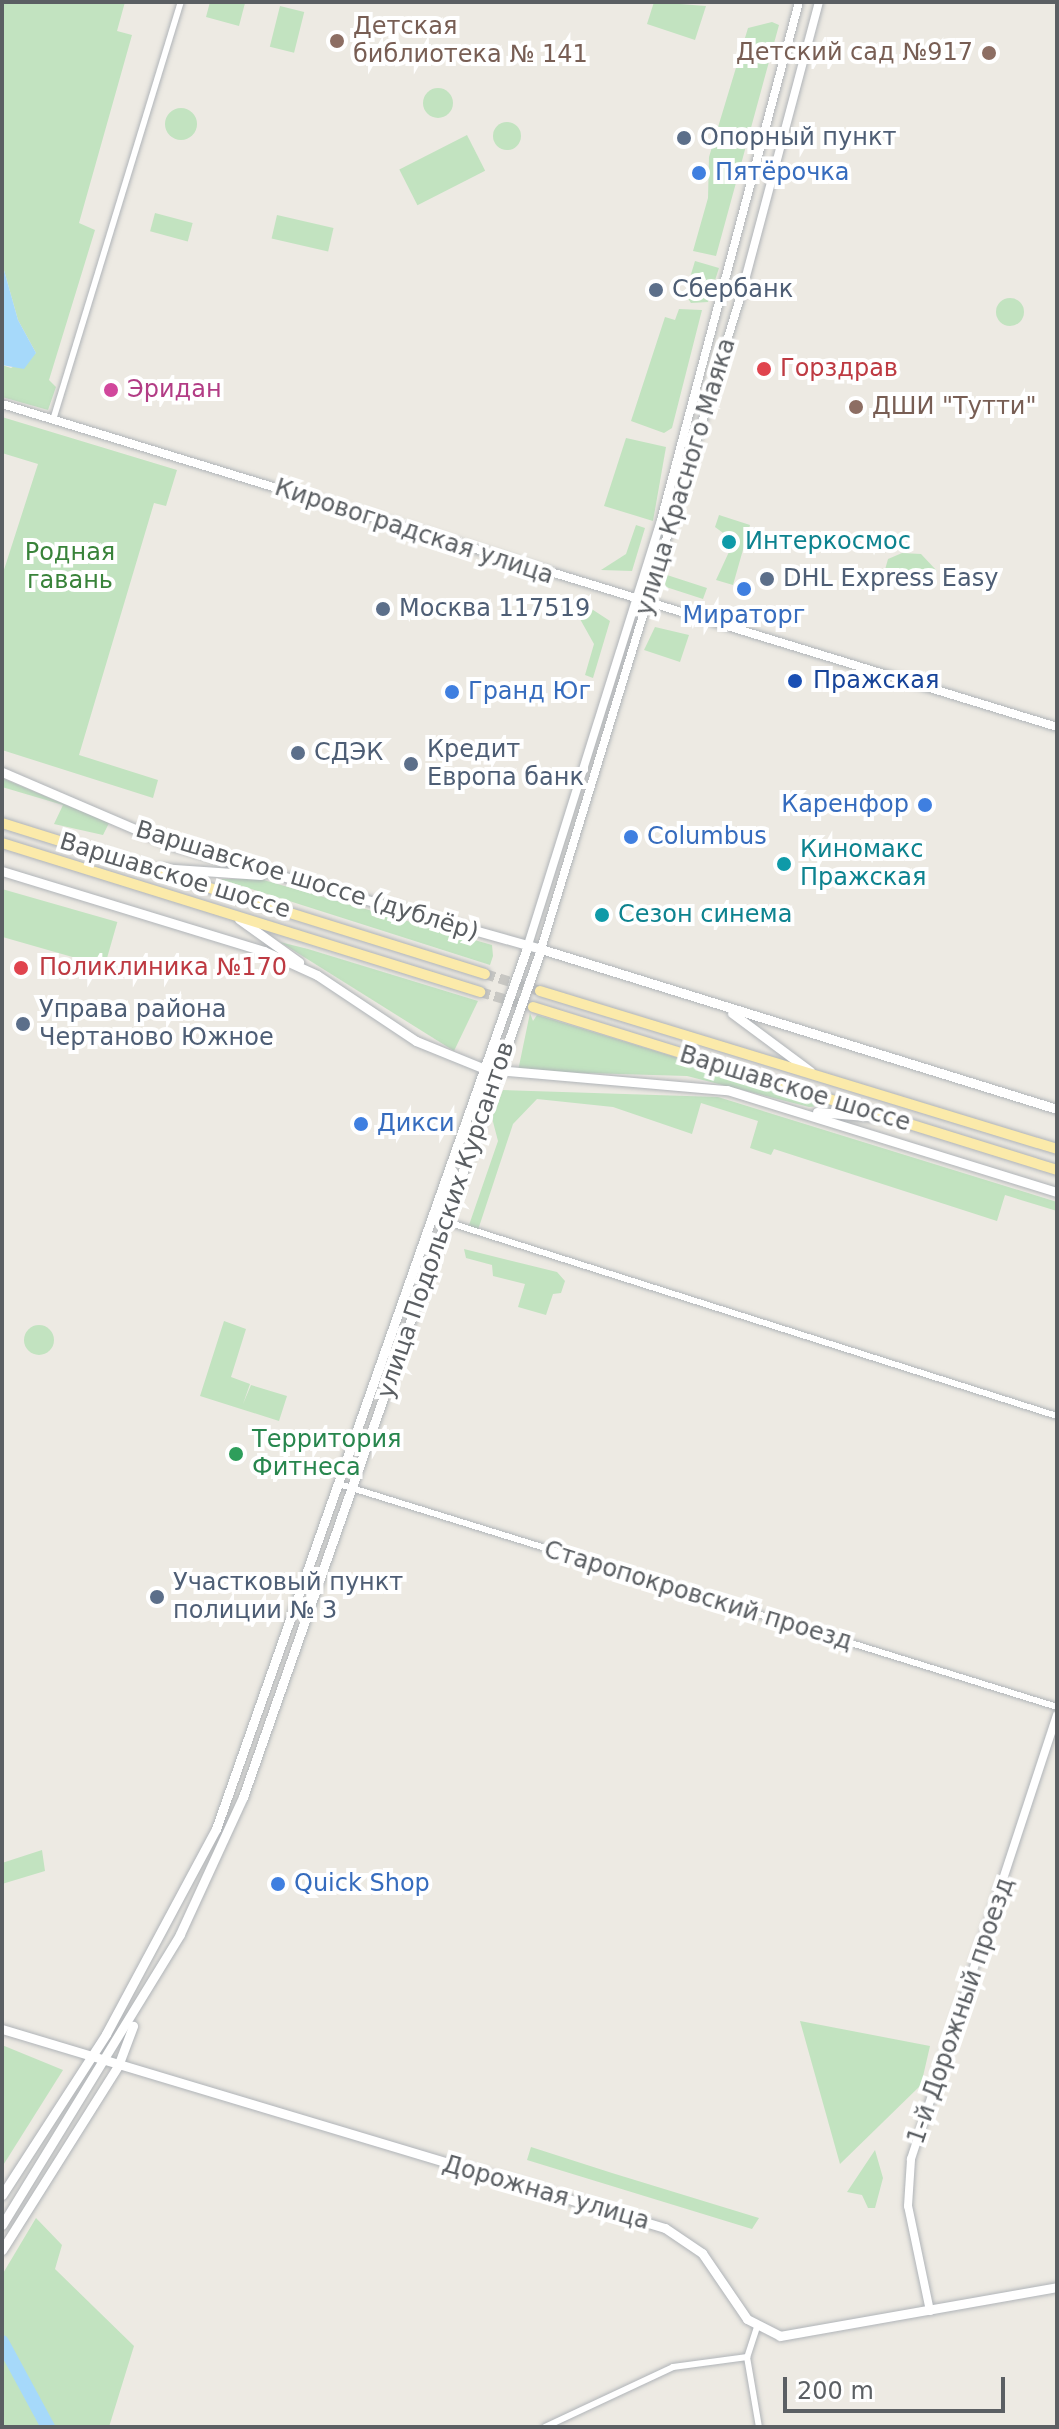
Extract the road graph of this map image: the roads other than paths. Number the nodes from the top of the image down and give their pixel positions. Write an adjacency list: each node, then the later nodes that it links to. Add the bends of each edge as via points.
1 (181, 2): 5 (street)
2 (799, 2): 6 (street, улица Красного Маяка)
3 (819, 2): 7 (street, улица Красного Маяка, via 741,295)
4 (2, 404): 5 (street, Кировоградская улица)
5 (53, 420): 6 (street, Кировоградская улица)
6 (636, 601): 7 (street, Кировоградская улица); 16 (street, улица Красного Маяка)
7 (647, 605): 8 (street, Кировоградская улица); 17 (street, улица Красного Маяка)
8 (1057, 727)
9 (2, 772): 14 (main road, Варшавское шоссе (дублёр), via 175,846)
10 (2, 823): 12 (main road, Варшавское шоссе)
11 (2, 843): 15 (main road, Варшавское шоссе)
12 (130, 863): 14 (main road, via 189,874); 18 (main road, Варшавское шоссе)
13 (2, 871): 19 (main road, via 264,951)
14 (280, 877): 16 (main road, Варшавское шоссе (дублёр))
15 (233, 915): 19 (main road); 21 (main road, Варшавское шоссе)
16 (528, 945): 17 (main road); 24 (main road, улица Подольских Курсантов)
17 (541, 949): 22 (main road); 25 (main road, улица Подольских Курсантов)
18 (485, 974)
19 (317, 975): 24 (main road, via 416,1041)
20 (540, 991): 26 (main road, Варшавское шоссе)
21 (480, 992)
22 (717, 1004): 26 (main road); 27 (main road)
23 (533, 1007): 29 (main road, Варшавское шоссе)
24 (485, 1069): 25 (main road); 34 (main road, улица Подольских Курсантов)
25 (498, 1072): 28 (main road, Варшавское шоссе, via 702,1085); 33 (main road, улица Подольских Курсантов)
26 (816, 1075): 30 (main road, Варшавское шоссе)
27 (1057, 1109)
28 (798, 1110): 29 (main road); 32 (main road)
29 (894, 1119): 31 (main road, Варшавское шоссе)
30 (1057, 1149)
31 (1057, 1170)
32 (1057, 1192)
33 (444, 1221): 35 (main road, улица Подольских Курсантов); 38 (street)
34 (424, 1239): 35 (street, via 429,1248); 36 (main road, улица Подольских Курсантов)
35 (437, 1244): 37 (main road, улица Подольских Курсантов)
36 (412, 1274): 37 (street, via 421,1270); 39 (main road, улица Подольских Курсантов)
37 (425, 1279): 40 (main road, улица Подольских Курсантов)
38 (1057, 1416)
39 (339, 1484): 40 (street, Старопокровский проезд); 45 (main road, улица Подольских Курсантов, via 216,1829)
40 (353, 1489): 41 (street, Старопокровский проезд); 43 (main road, улица Подольских Курсантов, via 238,1808)
41 (1057, 1707)
42 (1057, 1715): 52 (street, 1-й Дорожный проезд, via 911,2159 908,2206)
43 (140, 2004): 46 (main road, улица Подольских Курсантов); 47 (main road)
44 (2, 2029): 45 (main road, Дорожная улица)
45 (91, 2058): 46 (main road, Дорожная улица); 48 (main road, улица Подольских Курсантов)
46 (107, 2063): 47 (main road, Дорожная улица); 49 (main road, улица Подольских Курсантов)
47 (118, 2066): 50 (main road); 53 (main road, Дорожная улица, via 665,2228 702,2253)
48 (2, 2195)
49 (2, 2225)
50 (2, 2250)
51 (1057, 2287): 52 (main road)
52 (930, 2311): 53 (main road, via 798,2336)
53 (757, 2327): 54 (street)
54 (747, 2357): 55 (street, via 673,2367); 56 (street)
55 (545, 2427)
56 (759, 2427)

